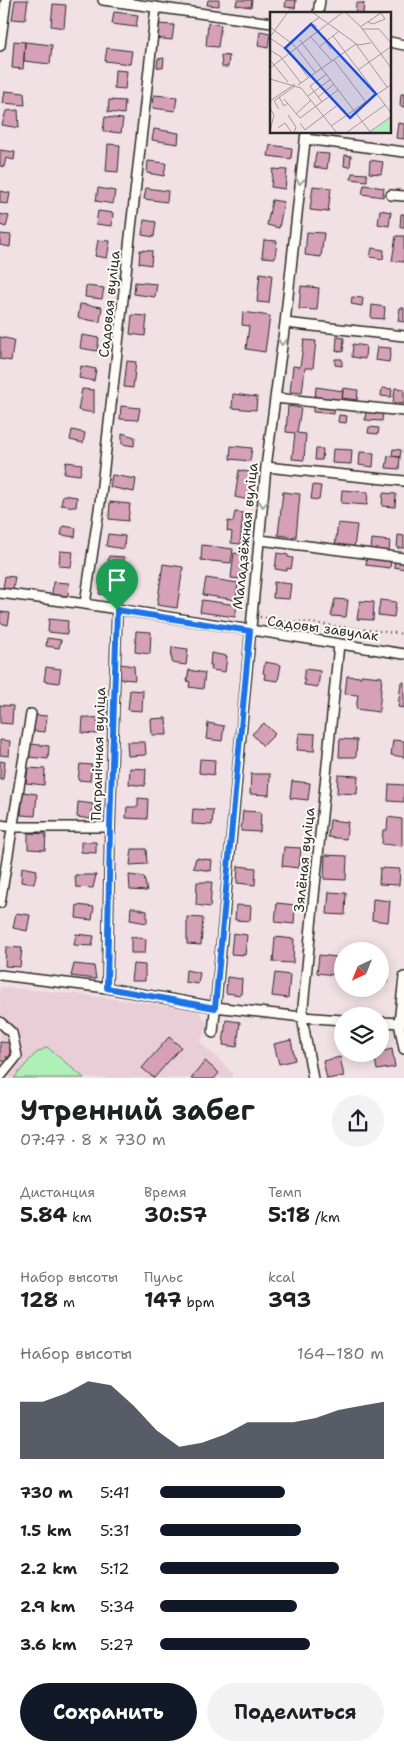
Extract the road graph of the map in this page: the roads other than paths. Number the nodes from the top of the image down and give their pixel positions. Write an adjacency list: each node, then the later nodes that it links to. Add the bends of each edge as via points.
1 (6, 0): 5 (street)
2 (103, 0): 3 (street)
3 (156, 7): 4 (street); 19 (street, Садовая вуліца, via 105,465)
4 (270, 23)
5 (0, 46)
6 (305, 136): 7 (street); 10 (street, Маладзёжная вуліца, one-way to 10)
7 (404, 152)
8 (391, 195): 9 (street)
9 (404, 196)
10 (285, 323): 11 (street); 12 (street, Маладзёжная вуліца, one-way to 12)
11 (404, 336)
12 (275, 398): 13 (street); 14 (street, Маладзёжная вуліца)
13 (404, 411)
14 (266, 467): 15 (street); 16 (street, Маладзёжная вуліца, one-way to 16)
15 (404, 481)
16 (260, 540): 17 (street); 21 (street, Маладзёжная вуліца)
17 (404, 558)
18 (0, 593): 19 (street, Садовы завулак)
19 (85, 604): 20 (street, Садовы завулак)
20 (117, 610): 21 (street, Садовы завулак); 27 (street, Пагранічная вуліца)
21 (250, 631): 22 (street, Садовы завулак); 32 (street, Маладзёжная вуліца)
22 (339, 644): 23 (street, Садовы завулак); 33 (street, Зялёная вуліца)
23 (404, 654)
24 (31, 714): 26 (street)
25 (0, 826): 26 (street)
26 (13, 827): 27 (street); 28 (street)
27 (110, 827): 31 (street, Пагранічная вуліца)
28 (0, 903)
29 (0, 974): 31 (street)
30 (404, 977): 36 (street)
31 (107, 988): 32 (street)
32 (215, 1008): 33 (street); 37 (street, Маладзёжная вуліца)
33 (302, 1017): 34 (street); 40 (street, Зялёная вуліца)
34 (334, 1019)
35 (0, 1022): 39 (street, via 12,1033 17,1056)
36 (401, 1023): 38 (street)
37 (213, 1033)
38 (404, 1049)
39 (0, 1077)
40 (312, 1078)

